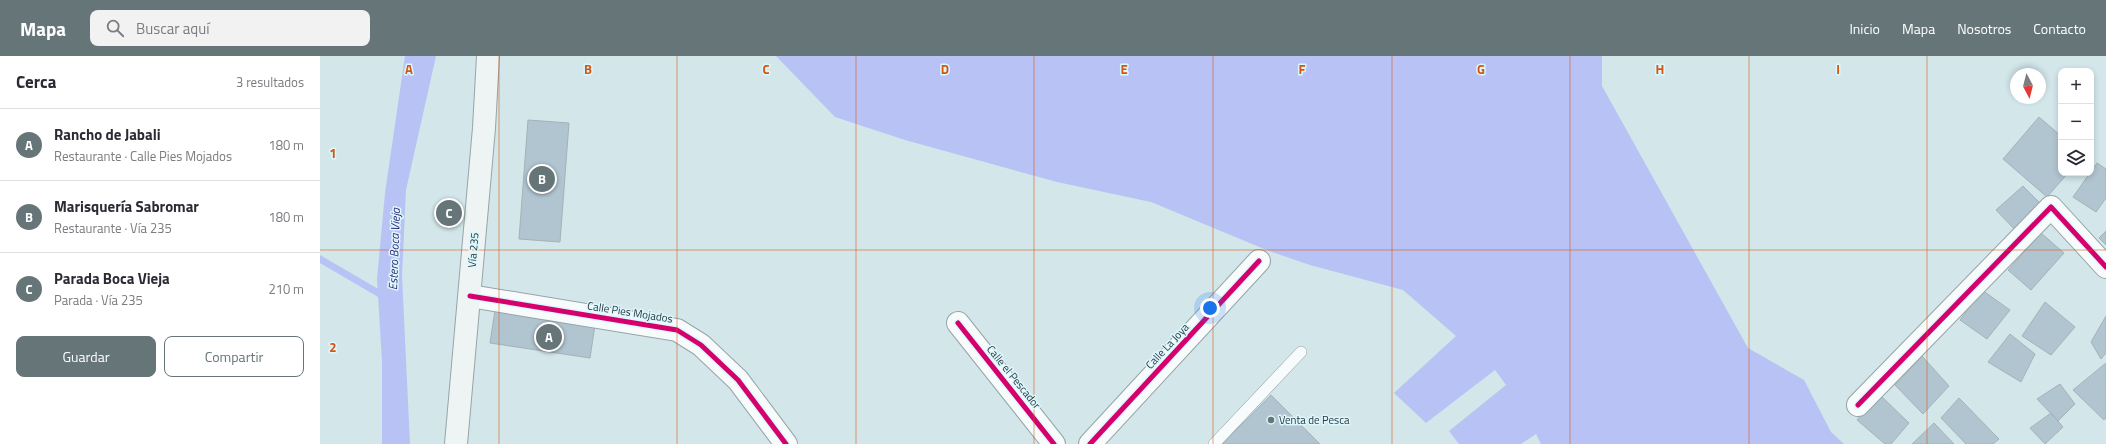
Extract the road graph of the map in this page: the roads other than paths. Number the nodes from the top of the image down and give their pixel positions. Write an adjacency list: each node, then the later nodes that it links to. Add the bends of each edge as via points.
1 (488, 56): 4 (main road, Vía 235)
2 (1259, 261): 11 (street, Calle La Joya)
3 (2106, 267): 7 (street, via 2051,207)
4 (470, 296): 8 (main road, Vía 235); 9 (street, Calle Pies Mojados, via 677,330 701,345 738,380)
5 (958, 323): 10 (street, Calle el Pescador)
6 (1301, 352): 12 (lane)
7 (1858, 405)
8 (456, 444)
9 (786, 444)
10 (1054, 444)
11 (1090, 444)
12 (1214, 444)

